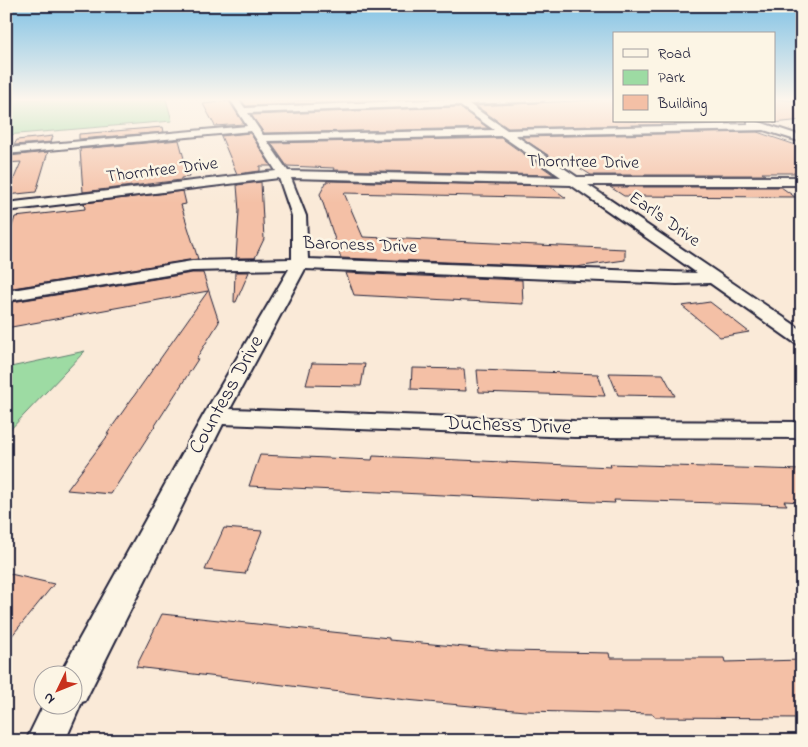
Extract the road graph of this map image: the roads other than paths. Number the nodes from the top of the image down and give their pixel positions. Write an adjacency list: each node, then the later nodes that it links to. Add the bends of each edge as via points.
1 (135, 134): 6 (street)
2 (257, 134): 7 (street)
3 (509, 134): 8 (street, Earl's Drive)
4 (786, 134): 5 (street)
5 (802, 139)
6 (6, 151)
7 (284, 174): 8 (street, Thorntree Drive); 10 (street, Thorntree Drive); 11 (street, via 299,216)
8 (577, 181): 9 (street, Thorntree Drive); 12 (street, Earl's Drive)
9 (802, 181)
10 (6, 207)
11 (300, 264): 12 (street, Baroness Drive); 13 (street, Baroness Drive, via 192,266); 15 (street, Countess Drive)
12 (714, 278): 14 (street, Earl's Drive)
13 (6, 296)
14 (802, 339)
15 (214, 416): 16 (street, Duchess Drive, via 574,429); 17 (street, Countess Drive)
16 (802, 430)
17 (82, 669)
18 (59, 714): 19 (street)
19 (45, 741)

